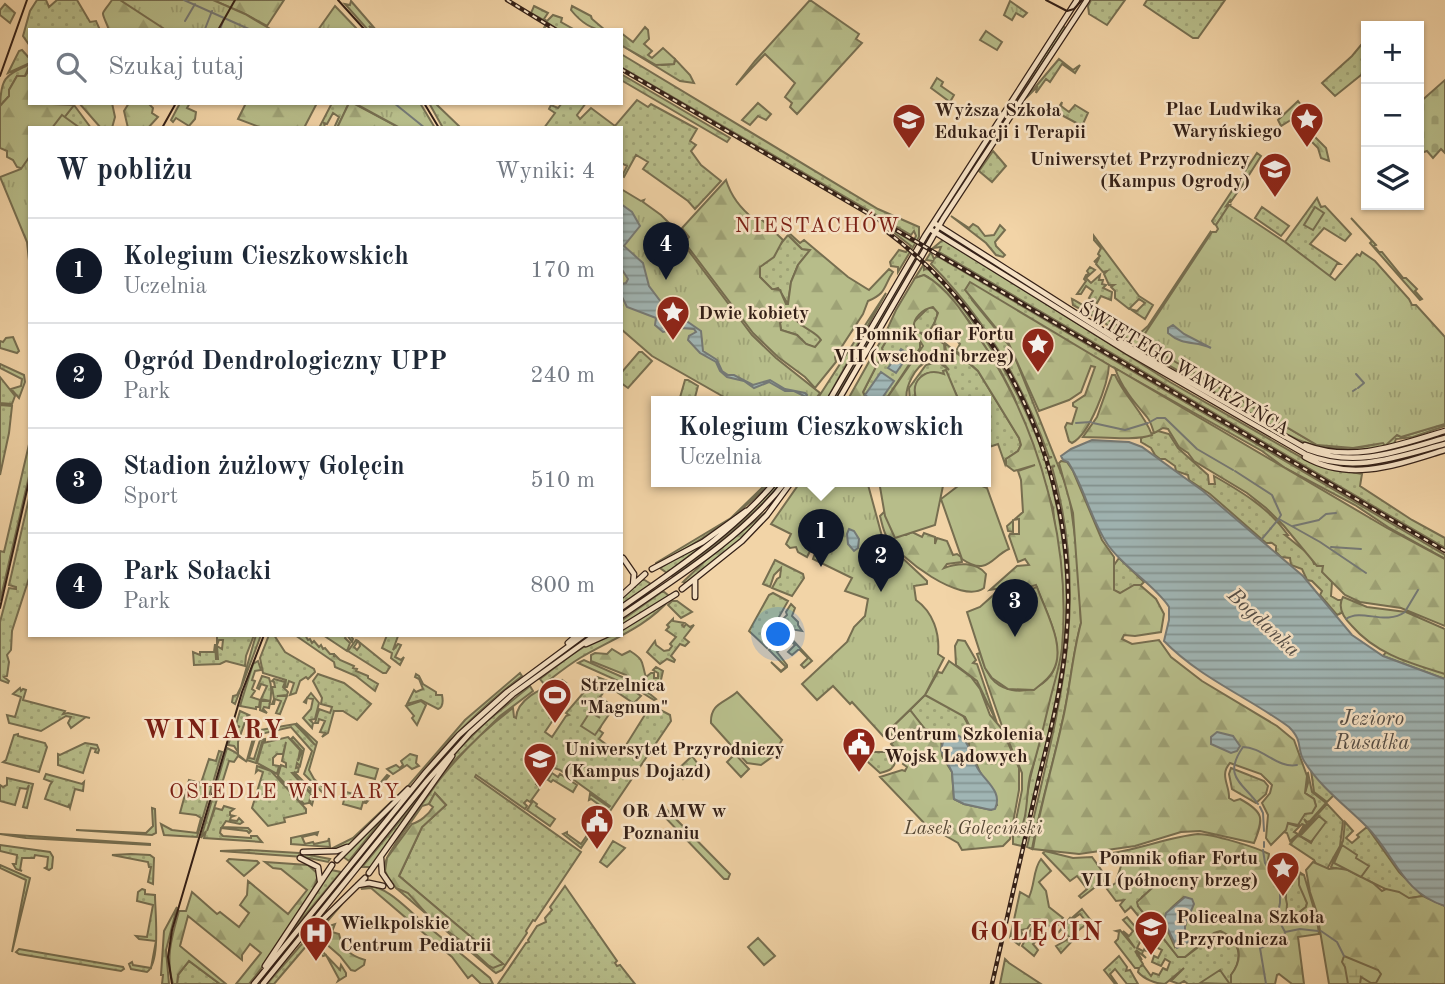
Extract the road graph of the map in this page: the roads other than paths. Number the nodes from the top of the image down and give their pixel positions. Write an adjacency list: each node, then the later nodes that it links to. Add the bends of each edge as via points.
1 (1077, 0): 3 (main road)
2 (1087, 0): 3 (main road)
3 (936, 224): 4 (main road); 5 (main road); 9 (main road, ŚWIĘTEGO WAWRZYŃCA, via 1138,353)
4 (930, 229): 5 (main road, ŚWIĘTEGO WAWRZYŃCA); 6 (main road)
5 (936, 232): 7 (main road); 11 (main road, ŚWIĘTEGO WAWRZYŃCA)
6 (832, 396)
7 (841, 396)
8 (1445, 431): 9 (main road, via 1361,454 1321,450)
9 (1284, 437): 10 (main road, ŚWIĘTEGO WAWRZYŃCA, via 1320,454 1353,459)
10 (1445, 441): 11 (main road, ŚWIĘTEGO WAWRZYŃCA, via 1389,460 1361,464 1325,461)
11 (1293, 448): 12 (main road, via 1320,464 1358,471)
12 (1445, 450)
13 (771, 487): 16 (main road)
14 (780, 487): 27 (main road, via 739,531)
15 (788, 487): 20 (main road, via 746,538)
16 (755, 505): 18 (main road); 26 (main road, via 718,538)
17 (623, 558): 21 (main road, via 634,576)
18 (655, 569)
19 (645, 574): 21 (main road)
20 (695, 579): 22 (main road); 25 (main road)
21 (632, 587): 24 (main road)
22 (682, 589)
23 (674, 592): 28 (main road)
24 (623, 594)
25 (695, 597)
26 (623, 607)
27 (623, 615)
28 (623, 627)
29 (576, 637): 34 (main road)
30 (581, 637): 34 (main road)
31 (592, 637): 33 (main road)
32 (602, 637): 33 (main road)
33 (579, 647): 35 (main road, via 513,694)
34 (549, 660): 36 (main road, via 474,720)
35 (470, 733): 38 (main road); 47 (main road)
36 (426, 772): 37 (main road); 48 (main road)
37 (359, 838): 39 (main road); 45 (main road, via 337,851 301,855 318,867)
38 (383, 854): 41 (main road); 44 (main road, via 382,872)
39 (337, 860)
40 (332, 865): 45 (main road)
41 (369, 873)
42 (365, 878): 46 (main road)
43 (383, 886): 46 (main road, via 369,883)
44 (391, 886)
45 (318, 887): 48 (main road)
46 (355, 888): 47 (main road)
47 (298, 942): 50 (main road)
48 (258, 978): 49 (main road)
49 (254, 984)
50 (262, 984)

